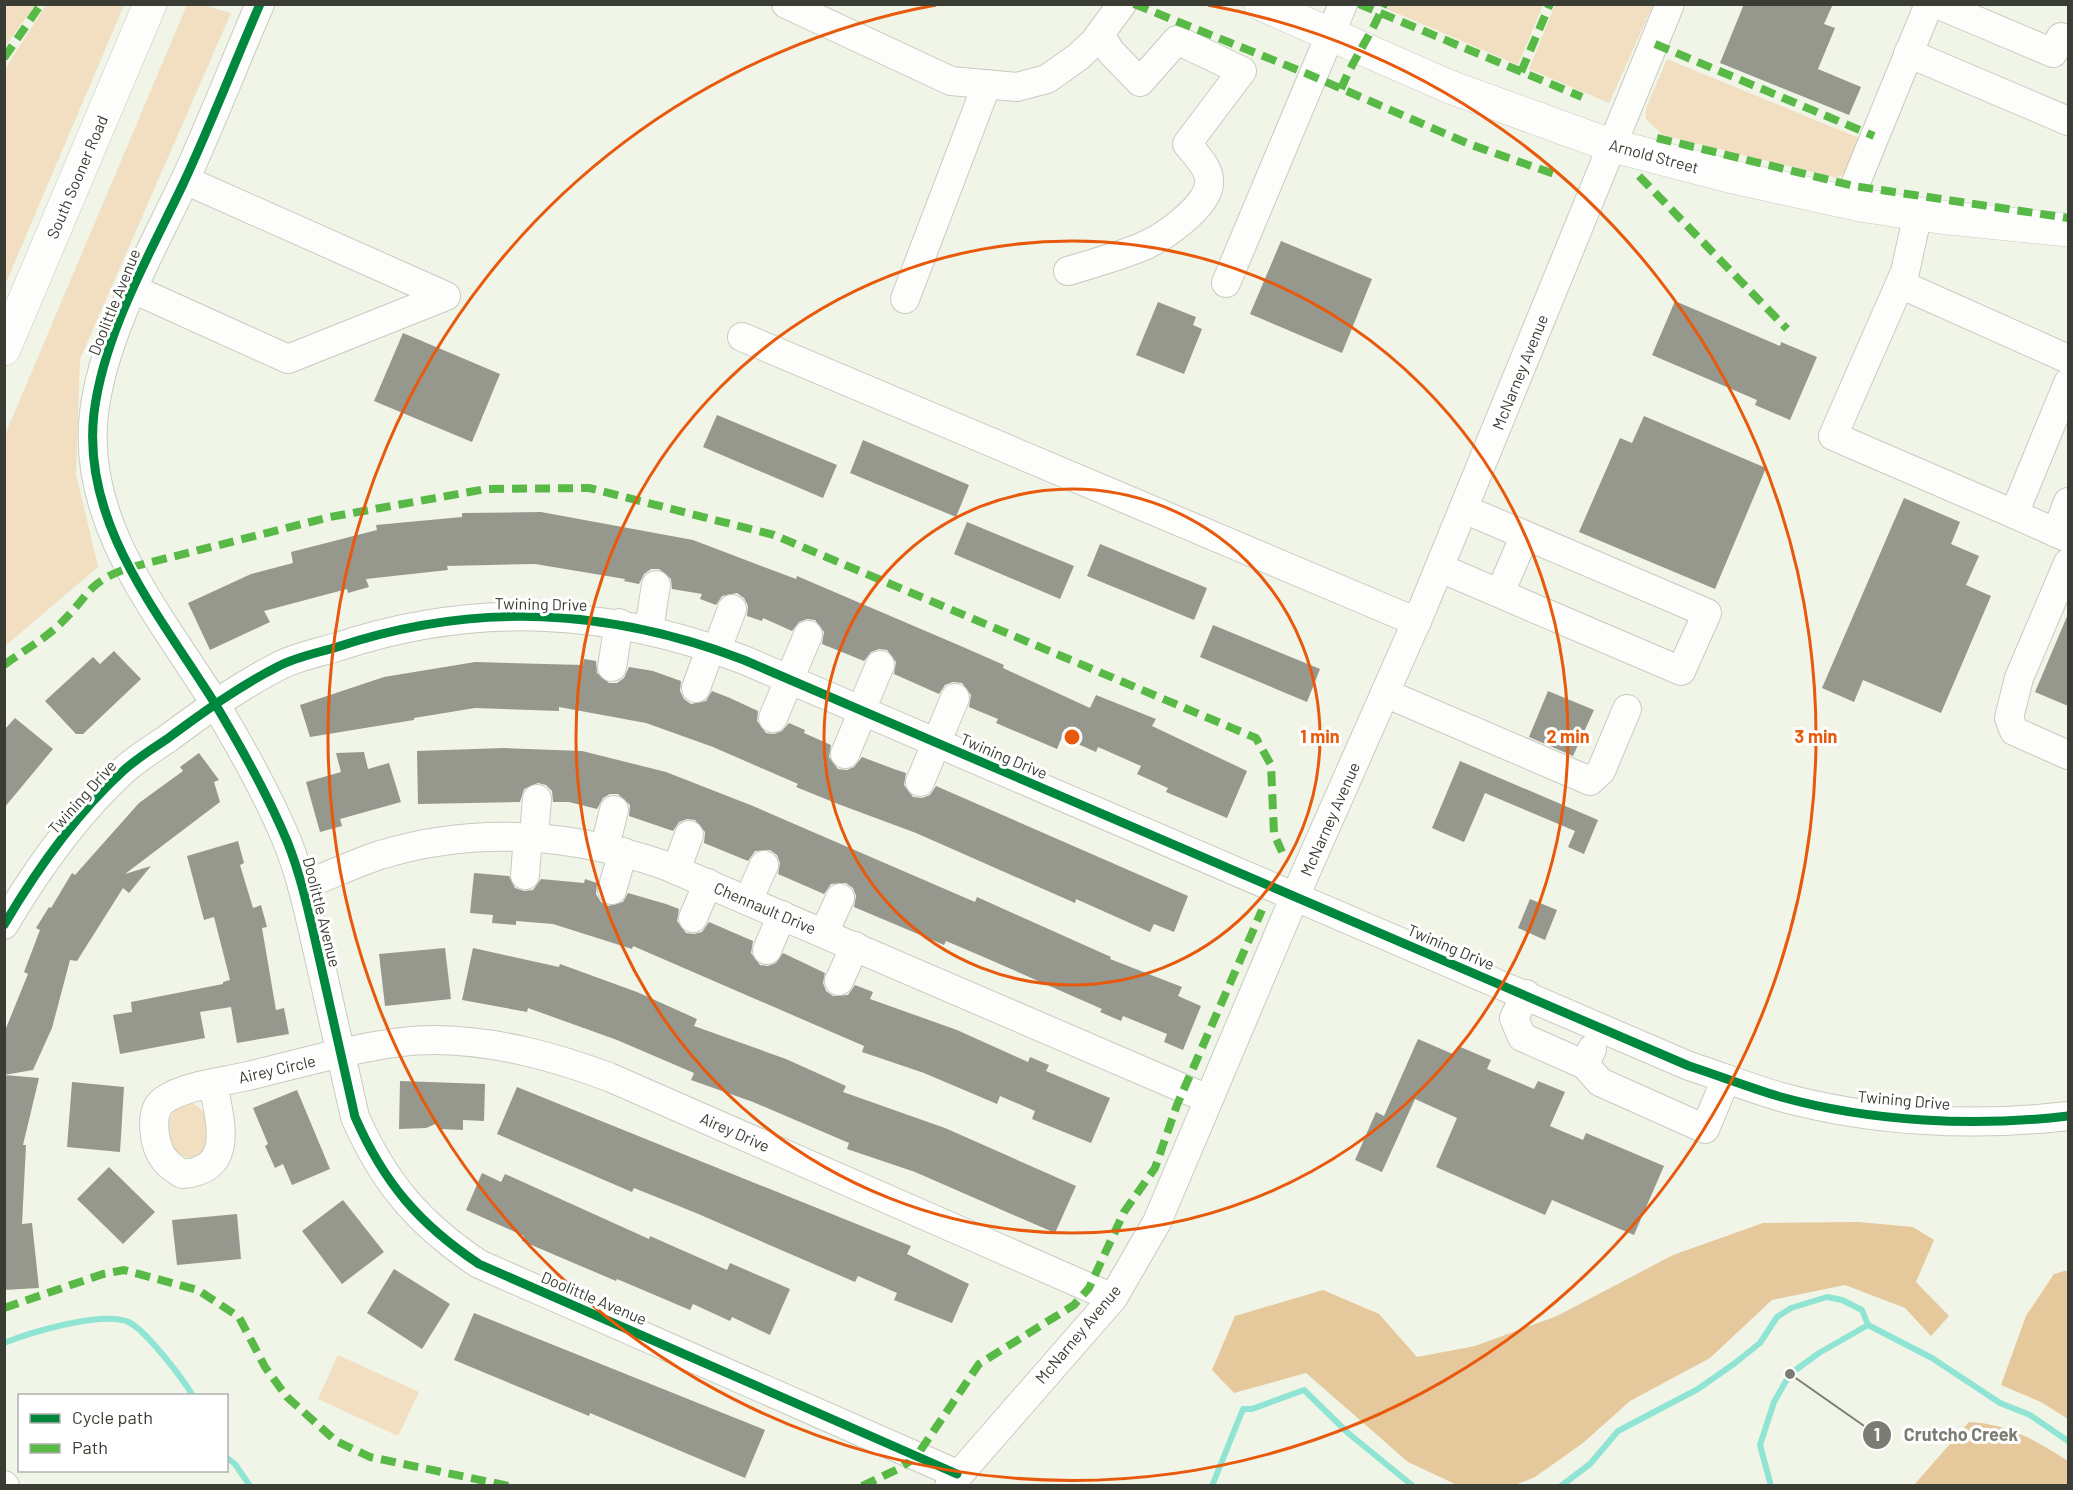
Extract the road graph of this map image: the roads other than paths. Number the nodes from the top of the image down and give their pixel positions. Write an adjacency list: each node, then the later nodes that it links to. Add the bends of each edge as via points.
1 (150, 4): 27 (main road, South Sooner Road)
2 (260, 4): 17 (street, Doolittle Avenue)
3 (786, 4): 14 (street, via 951,81)
4 (1122, 4): 11 (street)
5 (1261, 4): 12 (main road, Arnold Street)
6 (1343, 4): 12 (street)
7 (1671, 4): 16 (street, McNarney Avenue)
8 (1929, 4): 13 (street)
9 (1937, 4): 10 (street, via 2053,53)
10 (2066, 32)
11 (1100, 35): 14 (street, via 1047,79 1017,87); 21 (street, via 1140,82 1177,40 1242,71 1187,144 1207,170 1209,183 1204,198 1192,213 1141,247)
12 (1329, 36): 16 (main road, Arnold Street, via 1450,87); 22 (street)
13 (1908, 53): 15 (street); 18 (street)
14 (987, 84): 25 (street)
15 (2068, 122)
16 (1613, 146): 18 (main road, Arnold Street); 31 (street, McNarney Avenue)
17 (185, 180): 24 (street, Doolittle Avenue); 24 (street, via 446,296 288,358)
18 (1848, 202): 19 (main road, Arnold Street)
19 (1918, 213): 20 (main road, Arnold Street); 23 (street)
20 (2068, 230)
21 (1068, 271)
22 (1226, 283)
23 (1900, 284): 28 (street); 32 (street, via 1833,436)
24 (133, 289): 51 (street, Doolittle Avenue, via 105,365 94,412 93,460 107,518 128,568)
25 (905, 299)
26 (742, 337): 40 (street)
27 (4, 349)
28 (2068, 359)
29 (2068, 383): 32 (street)
30 (2068, 502): 34 (street)
31 (1464, 509): 33 (street); 36 (street, McNarney Avenue)
32 (2014, 514): 34 (street)
33 (1525, 535): 38 (street); 38 (street, via 1707,613 1682,671)
34 (2062, 535)
35 (2068, 562): 57 (street, via 2019,678 2008,718 2014,731)
36 (1440, 568): 38 (street); 40 (street, McNarney Avenue)
37 (656, 585): 42 (street)
38 (1500, 593)
39 (732, 609): 44 (street)
40 (1417, 622): 49 (street, McNarney Avenue)
41 (619, 623): 42 (street, Twining Drive); 46 (street); 51 (street, Twining Drive, via 555,615 417,625 355,640 278,666)
42 (649, 629): 44 (street, Twining Drive)
43 (808, 635): 47 (street)
44 (714, 648): 47 (street, Twining Drive); 48 (street)
45 (880, 665): 53 (street)
46 (612, 667)
47 (789, 679): 53 (street, Twining Drive); 54 (street)
48 (696, 688)
49 (1385, 693): 52 (street, via 1590,781 1601,771); 70 (street, McNarney Avenue)
50 (955, 698): 55 (street)
51 (215, 704): 68 (street, Doolittle Avenue, via 257,777 288,842); 75 (street, Twining Drive, via 116,778 76,820 27,886)
52 (1627, 709)
53 (862, 710): 55 (street, Twining Drive); 56 (street)
54 (773, 718)
55 (936, 743): 58 (street); 70 (street, Twining Drive)
56 (845, 754)
57 (2068, 755)
58 (920, 782)
59 (537, 799): 62 (street)
60 (614, 810): 63 (street)
61 (689, 835): 65 (street)
62 (531, 836): 63 (street, Chennault Drive); 66 (street); 68 (street, Chennault Drive, via 443,841 380,855)
63 (614, 849): 65 (street, Chennault Drive); 69 (street)
64 (764, 865): 72 (street)
65 (676, 870): 67 (street, Chennault Drive)
66 (525, 875)
67 (708, 883): 72 (street, Chennault Drive); 74 (street)
68 (302, 886): 82 (street, Doolittle Avenue)
69 (612, 890)
70 (1295, 897): 80 (street, Twining Drive); 86 (street, McNarney Avenue)
71 (840, 898): 76 (street)
72 (748, 901): 73 (street, Chennault Drive)
73 (782, 915): 76 (street, Chennault Drive); 78 (street)
74 (693, 918)
75 (4, 925)
76 (824, 933): 77 (street, Chennault Drive)
77 (855, 946): 79 (street); 86 (street, Chennault Drive)
78 (767, 950)
79 (839, 981)
80 (1526, 994): 81 (street, Twining Drive); 83 (street, via 1514,1018 1522,1036)
81 (1601, 1027): 83 (street); 84 (street, Twining Drive)
82 (341, 1055): 85 (street, Airey Circle); 88 (street, Airey Drive, via 405,1041 435,1040 475,1041 561,1059); 89 (street, Doolittle Avenue, via 355,1117 370,1150 403,1200 450,1244 505,1277 707,1362)
83 (1585, 1065): 84 (street, via 1600,1083 1705,1129)
84 (1726, 1078): 87 (street, Twining Drive, via 1782,1097 1871,1114 2025,1121)
85 (213, 1084)
86 (1208, 1099): 88 (street, McNarney Avenue, via 1157,1222)
87 (2068, 1116)
88 (1113, 1298): 89 (street, McNarney Avenue)
89 (953, 1480)

